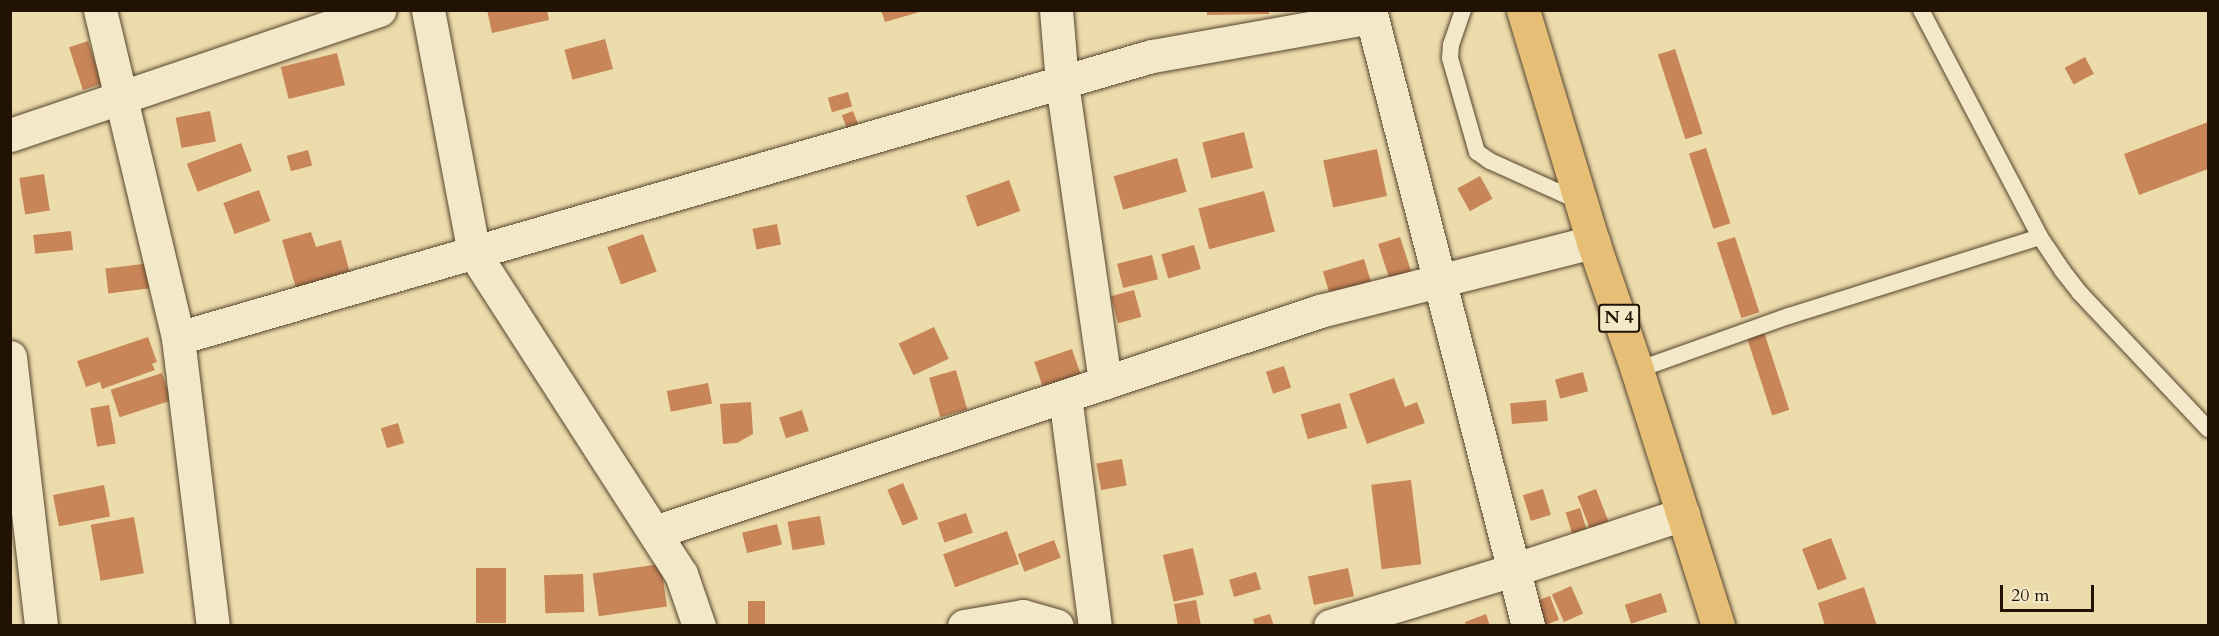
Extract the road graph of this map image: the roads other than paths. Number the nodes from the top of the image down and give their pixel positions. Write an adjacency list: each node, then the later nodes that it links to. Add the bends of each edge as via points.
1 (100, 10): 10 (street)
2 (379, 10): 10 (street)
3 (428, 10): 15 (street)
4 (1056, 10): 9 (street)
5 (1463, 10): 12 (lane, via 1450,58 1477,152)
6 (1523, 10): 12 (highway, N 4)
7 (1921, 10): 13 (lane)
8 (1370, 14): 9 (street, via 1152,56); 16 (street)
9 (1062, 82): 15 (street); 20 (street)
10 (119, 97): 11 (street); 17 (street)
11 (10, 135)
12 (1581, 202): 14 (highway, N 4)
13 (2040, 237): 19 (lane, via 1790,316); 22 (lane, via 2080,293)
14 (1593, 242): 16 (street); 19 (highway, N 4)
15 (474, 253): 17 (street); 24 (street)
16 (1440, 281): 20 (street, via 1320,311); 25 (street)
17 (178, 338): 28 (street)
18 (10, 357): 27 (street)
19 (1637, 370): 23 (highway, N 4)
20 (1105, 383): 21 (street)
21 (1065, 396): 24 (street); 31 (street)
22 (2208, 429)
23 (1683, 514): 25 (street); 34 (highway, N 4)
24 (655, 532): 29 (street, via 681,574)
25 (1514, 570): 32 (street); 33 (street)
26 (1050, 625): 30 (street, via 1023,616)
27 (41, 626)
28 (213, 626)
29 (699, 626)
30 (964, 626)
31 (1095, 626)
32 (1330, 626)
33 (1528, 626)
34 (1718, 626)

